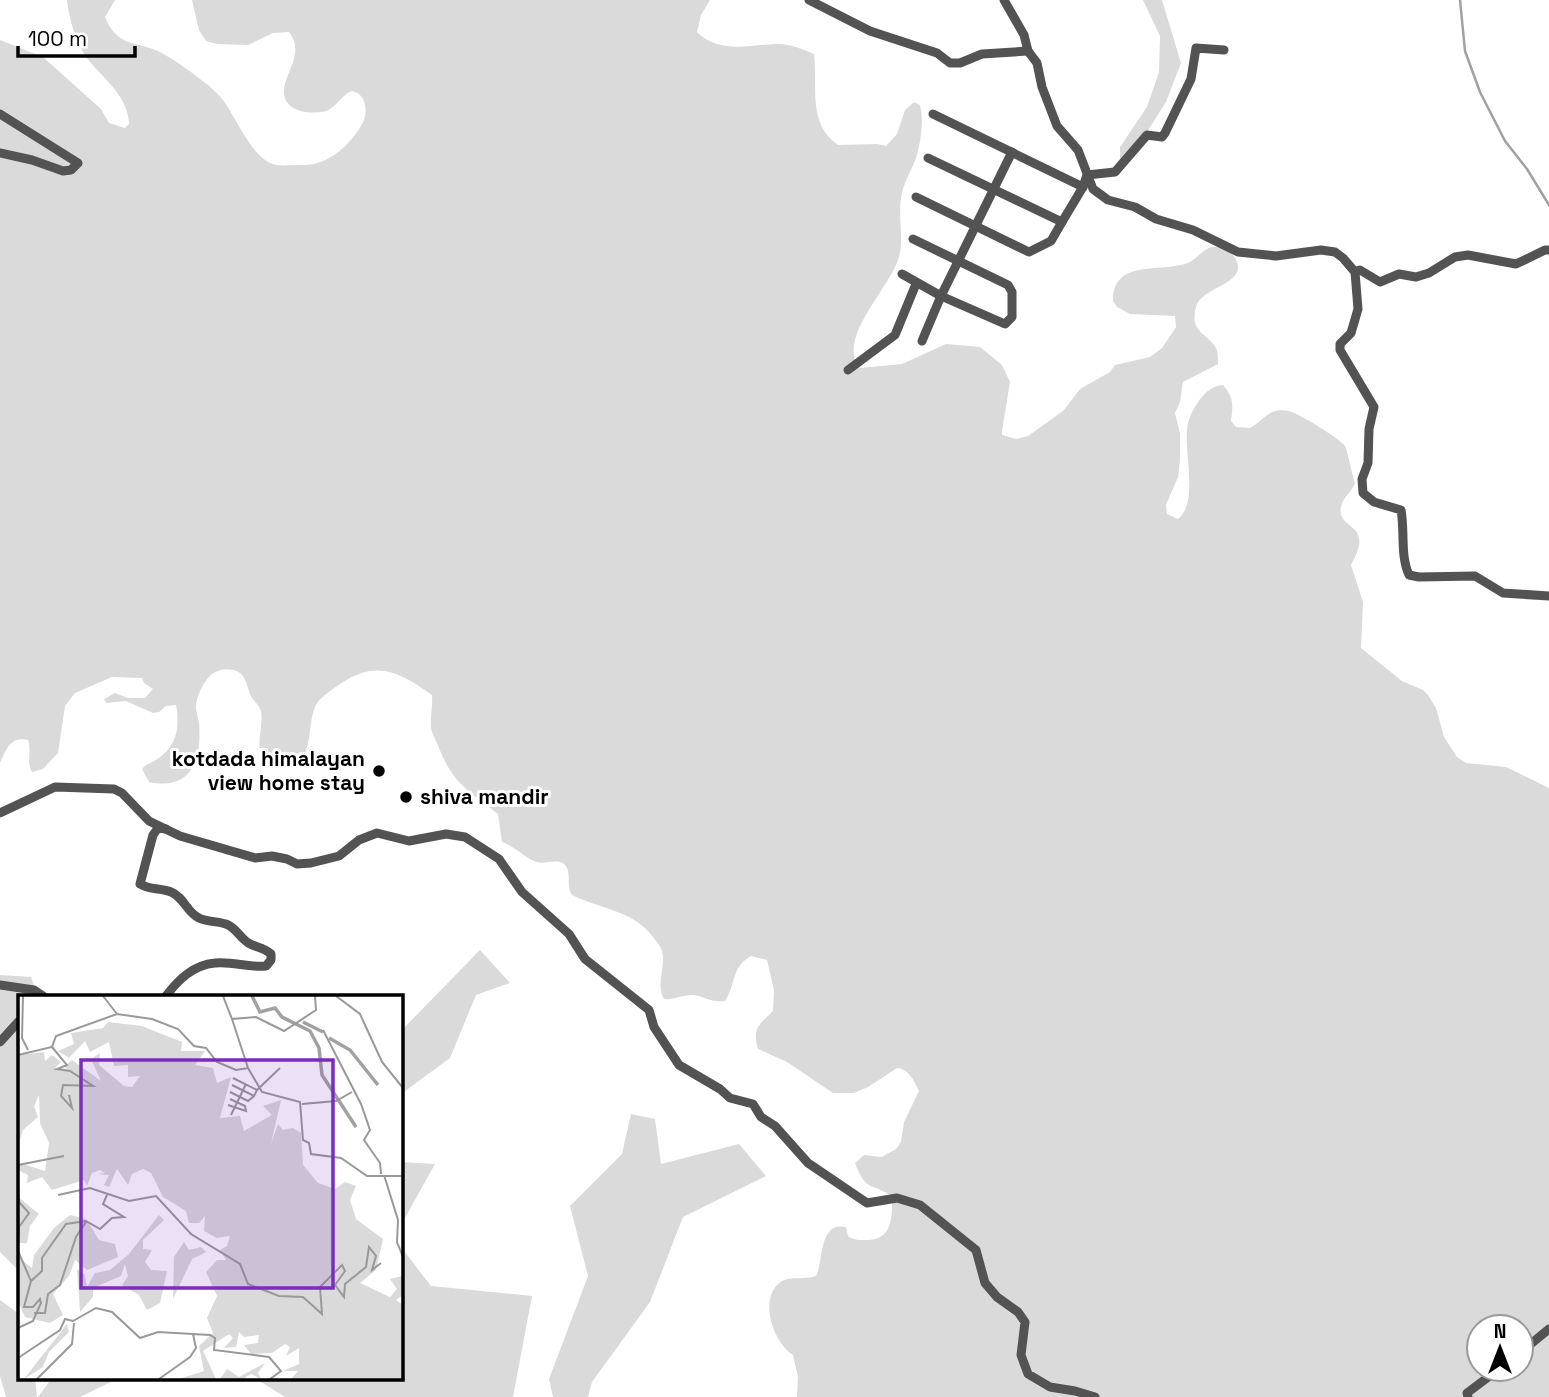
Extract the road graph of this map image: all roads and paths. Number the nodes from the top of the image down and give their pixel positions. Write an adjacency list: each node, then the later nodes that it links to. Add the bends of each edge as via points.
1 (809, 0): 4 (street, via 870,31 937,53 950,64 982,54)
2 (1004, 0): 4 (street)
3 (1224, 50): 10 (street, via 1196,48 1191,79 1162,137 1147,135 1115,172)
4 (1028, 51): 10 (street, via 1037,63 1057,126 1078,150)
5 (0, 114): 8 (street, via 78,163 63,171)
6 (933, 114): 7 (street)
7 (1012, 152): 11 (street); 12 (street)
8 (0, 153)
9 (928, 158): 11 (street)
10 (1087, 176): 12 (street); 19 (street, via 1093,189 1108,200 1193,230 1238,252 1276,257 1335,252)
11 (994, 187): 14 (street); 15 (street)
12 (1083, 187): 14 (street)
13 (916, 197): 15 (street)
14 (1062, 222): 15 (street, via 1051,241 1029,252)
15 (975, 227): 18 (street)
16 (913, 239): 18 (street)
17 (1549, 250): 19 (street, via 1516,264 1455,257 1429,273 1416,277 1399,274 1380,282 1365,271)
18 (958, 261): 22 (street); 22 (street, via 1008,285 1012,317 1005,324)
19 (1355, 272): 25 (street, via 1355,326 1340,350 1374,407 1363,493 1374,502 1401,510 1403,561 1409,575 1475,576 1503,593)
20 (902, 275): 21 (street)
21 (916, 284): 22 (street); 24 (street, via 895,335)
22 (941, 296): 23 (street)
23 (922, 341)
24 (848, 370)
25 (1549, 596)
26 (0, 813): 27 (street, via 55,788 114,789 149,821)
27 (167, 829): 30 (street, via 158,828 153,835 139,884 179,896 200,919 236,929 247,943 271,954 271,960 266,966 251,968 215,963 193,970); 36 (street, via 255,858 272,856 297,864 339,856 359,840 377,834 409,841 446,834 465,837 499,859 522,892 569,934 585,959 649,1010 654,1027 679,1065 730,1098 753,1104 808,1163 867,1203 897,1199 920,1205 976,1250 985,1283 1025,1322 1021,1355 1028,1374 1050,1387)
28 (0, 985): 29 (street)
29 (35, 993)
30 (167, 995)
31 (18, 1022): 32 (street)
32 (0, 1042)
33 (1549, 1329): 34 (street)
34 (1535, 1340)
35 (1481, 1383): 37 (street)
36 (1095, 1397)
37 (1468, 1397)

